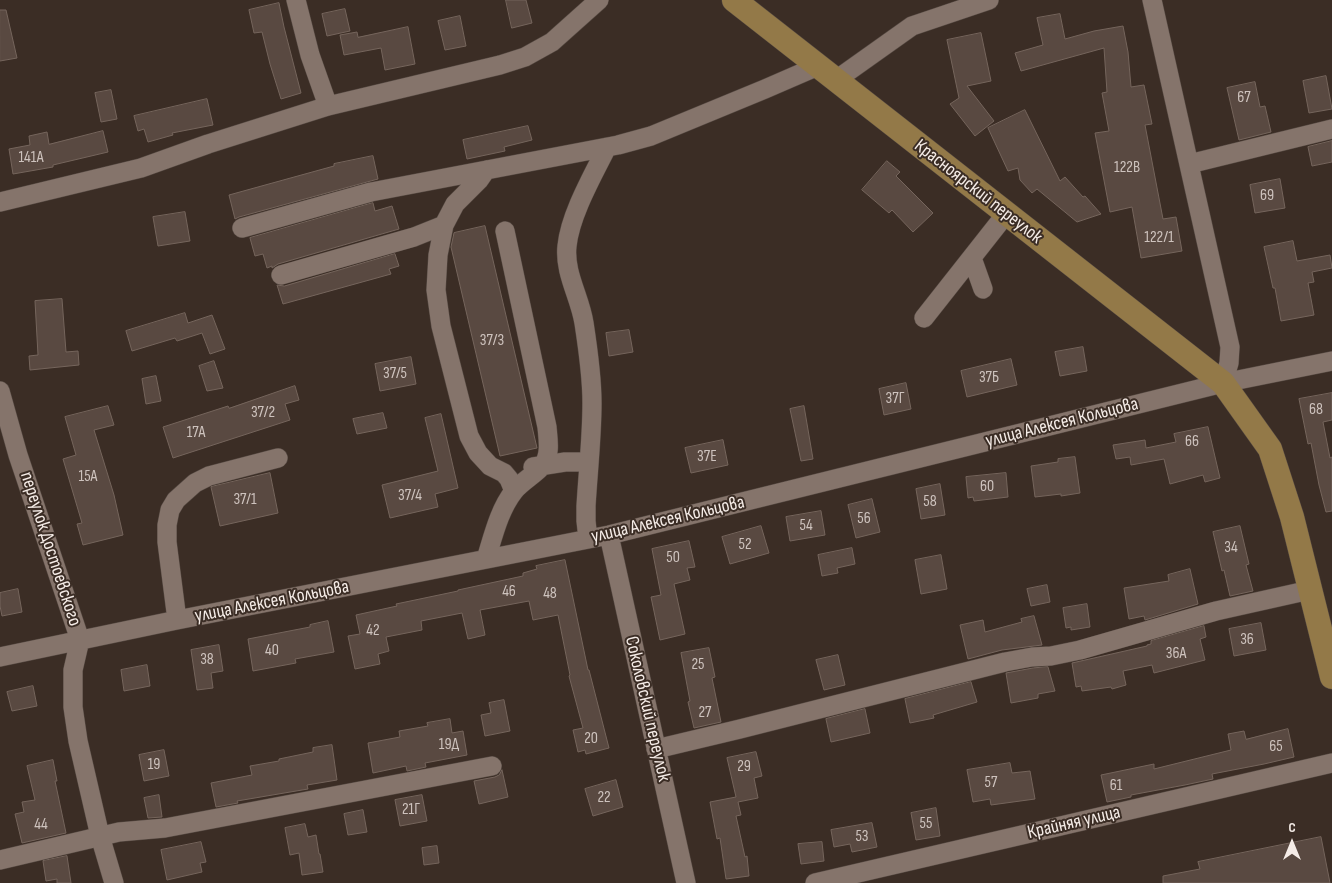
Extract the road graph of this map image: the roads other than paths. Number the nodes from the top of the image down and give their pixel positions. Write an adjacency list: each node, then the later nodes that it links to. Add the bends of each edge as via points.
1 (296, 0): 7 (street)
2 (599, 0): 7 (street, via 552,42 526,57)
3 (734, 0): 6 (main road, Красноярский переулок)
4 (989, 0): 6 (street, via 912,26)
5 (1152, 0): 10 (street)
6 (827, 73): 9 (street, via 765,89 651,136); 13 (main road, Красноярский переулок)
7 (328, 106): 12 (street, via 141,168)
8 (1332, 129): 10 (street)
9 (607, 147): 11 (street); 26 (street, via 577,209 566,247 567,263 584,322 590,378)
10 (1189, 164): 22 (street, via 1230,347)
11 (486, 170): 14 (street, via 455,204); 15 (street, via 371,192)
12 (0, 202)
13 (1006, 214): 17 (street); 22 (main road, Красноярский переулок)
14 (444, 225): 18 (street, via 414,237); 28 (street, via 436,290 448,355 472,444 484,461)
15 (242, 228)
16 (505, 231): 27 (street, via 547,427 548,449)
17 (972, 258): 19 (street); 20 (street)
18 (281, 275)
19 (983, 289)
20 (924, 318)
21 (1332, 361): 22 (street, улица Алексея Кольцова)
22 (1223, 384): 30 (street, улица Алексея Кольцова); 33 (main road, Красноярский переулок, via 1270,449 1292,517)
23 (0, 391): 24 (street, переулок Достоевского)
24 (9, 454): 36 (street, переулок Достоевского)
25 (278, 458): 34 (street, via 209,476 195,483 176,500 170,510 167,542)
26 (589, 462): 27 (street); 31 (street)
27 (543, 465): 28 (street); 29 (street)
28 (504, 473): 29 (street)
29 (514, 491): 32 (street, via 499,519)
30 (608, 536): 31 (street, улица Алексея Кольцова); 39 (street, Соколовский переулок)
31 (588, 539): 32 (street, улица Алексея Кольцова)
32 (486, 559): 34 (street, улица Алексея Кольцова)
33 (1310, 590): 35 (main road, Красноярский переулок); 39 (street, via 1216,611 1080,650 1005,662)
34 (177, 620): 36 (street, улица Алексея Кольцова)
35 (1326, 625): 38 (main road, Красноярский переулок)
36 (80, 640): 37 (street, улица Алексея Кольцова); 42 (street, переулок Достоевского, via 73,670 73,707)
37 (0, 657)
38 (1332, 677)
39 (656, 749): 45 (street, Соколовский переулок)
40 (1332, 763): 46 (street, Крайняя улица)
41 (492, 766): 42 (street, via 166,828)
42 (100, 836): 43 (street); 44 (street, переулок Достоевского)
43 (0, 860)
44 (114, 883)
45 (686, 883)
46 (815, 883)

